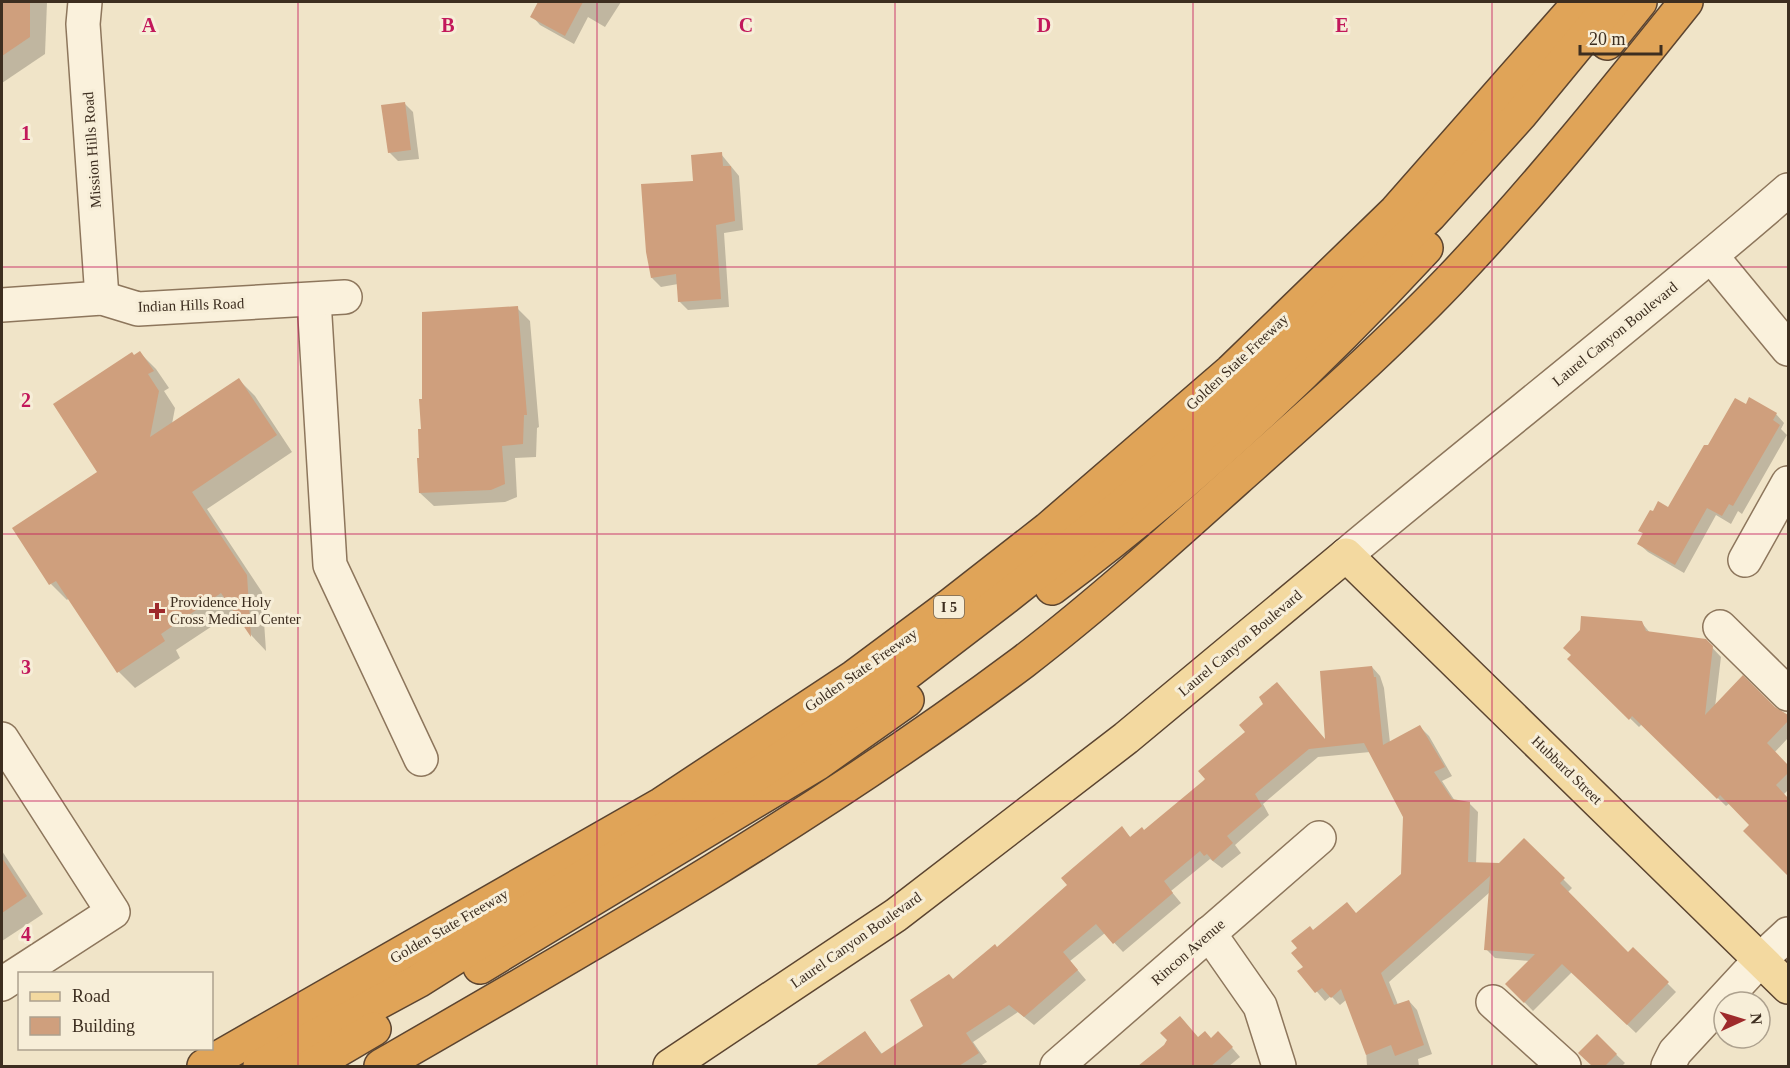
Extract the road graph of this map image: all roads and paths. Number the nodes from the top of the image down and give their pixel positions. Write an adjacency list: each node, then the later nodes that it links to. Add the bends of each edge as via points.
1 (85, 2): 8 (street, Mission Hills Road, via 83,24)
2 (1580, 2): 27 (highway, Golden State Freeway / I 5, via 1396,211 1239,363 1048,529 952,604 854,677 662,804)
3 (1613, 2): 28 (highway, via 1430,216 1217,422 1126,502 1005,598 898,680 756,775 586,875 418,981)
4 (1640, 2): 29 (highway, via 1550,112 1371,308 1240,434 1144,517 977,648 818,763 630,879)
5 (1686, 2): 30 (highway, via 1590,121 1448,281 1309,415 1148,559 1024,661 687,889)
6 (1788, 190): 7 (street, Laurel Canyon Boulevard)
7 (1712, 257): 10 (street); 12 (street, Laurel Canyon Boulevard)
8 (102, 298): 9 (street, Indian Hills Road); 17 (street, Indian Hills Road, via 138,309 330,299 330,565)
9 (2, 305)
10 (1788, 349)
11 (1788, 483): 13 (street)
12 (1346, 555): 21 (main road, Hubbard Street); 31 (main road, Laurel Canyon Boulevard, via 1126,738 896,915)
13 (1745, 560)
14 (1720, 627): 15 (street)
15 (1788, 694)
16 (2, 739): 22 (street, via 113,912)
17 (422, 759)
18 (1319, 838): 19 (street, Rincon Avenue)
19 (1209, 933): 32 (street, Rincon Avenue); 33 (street, via 1260,1006)
20 (1788, 934): 21 (street)
21 (1761, 959): 25 (main road, Hubbard Street); 35 (street, via 1675,1052)
22 (20, 972)
23 (18, 974): 24 (street)
24 (2, 984)
25 (1788, 987)
26 (1493, 1002): 34 (street)
27 (204, 1066)
28 (260, 1066)
29 (310, 1066)
30 (381, 1066)
31 (670, 1066)
32 (1057, 1066)
33 (1280, 1066)
34 (1564, 1066)
35 (1668, 1066)

